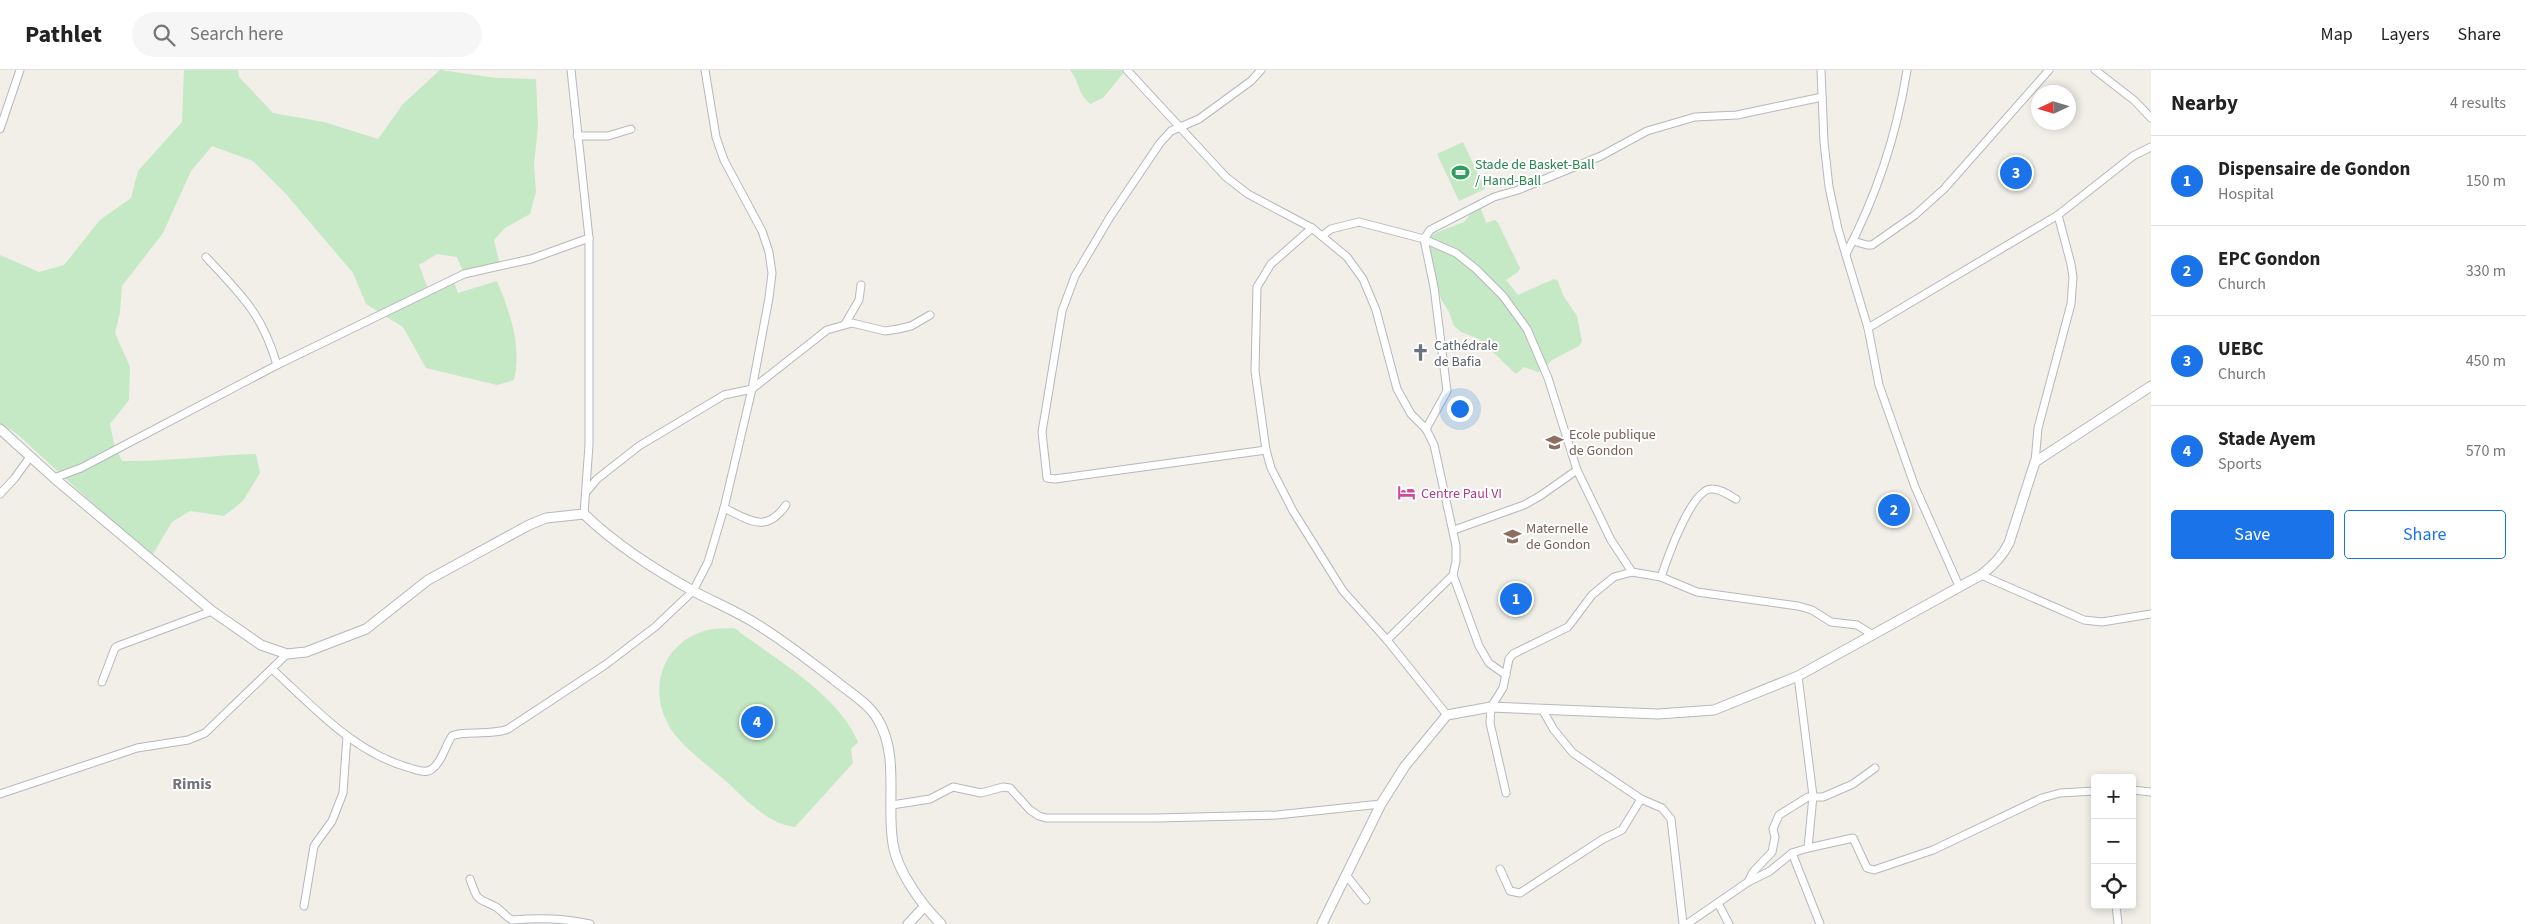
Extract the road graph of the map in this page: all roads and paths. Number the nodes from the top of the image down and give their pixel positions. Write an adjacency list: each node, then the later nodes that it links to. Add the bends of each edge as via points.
1 (20, 70): 14 (street)
2 (571, 70): 15 (street)
3 (705, 70): 31 (street, via 716,137 724,160 762,231 769,252 772,273 769,298)
4 (1127, 70): 12 (street)
5 (1260, 70): 12 (street, via 1251,81 1198,119)
6 (1821, 70): 10 (street)
7 (1907, 70): 22 (street, via 1900,116 1889,151)
8 (2049, 70): 22 (street, via 1975,156 1915,215 1872,245)
9 (2095, 70): 11 (street)
10 (1822, 97): 21 (street, via 1737,115 1695,117 1647,130 1585,163 1494,197 1430,230); 23 (street, via 1829,187)
11 (2151, 118)
12 (1178, 128): 18 (street, via 1226,177 1248,194); 34 (street, via 1160,143 1075,276 1062,312 1042,432 1044,468 1047,478 1055,480)
13 (631, 129): 15 (street, via 608,136)
14 (0, 130)
15 (577, 136): 20 (street)
16 (2151, 147): 17 (street, via 2133,156)
17 (2058, 215): 28 (street); 36 (street, via 2073,276 2071,304 2038,428)
18 (1312, 228): 19 (street); 34 (street, via 1271,264 1257,287 1255,371)
19 (1322, 236): 21 (street, via 1331,229 1359,222); 33 (street, via 1347,257 1363,279 1376,310 1397,389 1411,414)
20 (589, 238): 29 (street, via 531,259 464,274); 39 (street, via 590,444)
21 (1424, 239): 33 (street, via 1434,288 1447,391); 37 (street, via 1456,253 1476,269 1503,296 1527,329 1548,378)
22 (1853, 241): 23 (street)
23 (1846, 254): 28 (street)
24 (206, 257): 29 (street, via 253,308)
25 (861, 284): 27 (street, via 860,300)
26 (930, 314): 27 (street, via 898,330)
27 (845, 324): 31 (street, via 827,330)
28 (1868, 328): 50 (street, via 1888,413 1915,487)
29 (277, 365): 38 (street, via 108,455)
30 (2151, 386): 36 (street)
31 (752, 389): 39 (street, via 724,395 639,446); 43 (street)
32 (0, 429): 35 (street)
33 (1426, 429): 45 (street, via 1434,445)
34 (1266, 450): 55 (street, via 1271,468 1300,524 1344,591)
35 (30, 457): 38 (street); 40 (street)
36 (2035, 462): 48 (street, via 2009,543 2003,554)
37 (1577, 470): 45 (street, via 1524,505); 46 (street, via 1607,533)
38 (54, 478): 52 (street)
39 (586, 491): 44 (street)
40 (0, 494)
41 (1736, 499): 49 (street, via 1716,489 1700,494 1681,526)
42 (786, 505): 43 (street, via 782,512 765,523 757,523)
43 (724, 508): 51 (street, via 708,562)
44 (584, 514): 51 (street, via 637,558); 56 (street, via 546,518 529,525 428,580 366,628 306,652)
45 (1454, 530): 47 (street, via 1456,561)
46 (1632, 572): 49 (street); 58 (street, via 1614,577 1592,595 1568,627 1513,654 1508,660)
47 (1453, 575): 55 (street); 58 (street, via 1479,646 1491,665)
48 (1981, 575): 50 (street); 53 (street, via 2084,620 2102,622)
49 (1661, 577): 54 (street, via 1697,592 1805,608 1831,622 1857,625)
50 (1959, 586): 54 (street)
51 (693, 591): 64 (street, via 620,655 508,729 452,736 432,770 419,771 388,762); 74 (street, via 758,624 817,667 876,717 888,751)
52 (212, 611): 56 (street, via 261,645); 60 (street, via 118,646)
53 (2151, 614)
54 (1873, 635): 59 (street)
55 (1387, 640): 63 (street)
56 (287, 654): 57 (street)
57 (272, 669): 64 (street); 70 (street, via 205,733 188,740 138,748)
58 (1506, 675): 61 (street, via 1503,688)
59 (1798, 676): 62 (street, via 1730,704 1697,712 1658,714); 71 (street)
60 (102, 682)
61 (1491, 707): 62 (street); 63 (street); 69 (street, via 1491,734)
62 (1542, 709): 72 (street, via 1573,753)
63 (1447, 715): 73 (street, via 1405,766)
64 (348, 736): 83 (street, via 343,793 332,821 314,846)
65 (1875, 768): 71 (street, via 1853,784 1823,797)
66 (2136, 790): 68 (street)
67 (2091, 791): 75 (street, via 2042,798 1933,850 1874,870 1866,868 1853,838)
68 (2151, 792)
69 (1506, 793)
70 (0, 794)
71 (1813, 796): 75 (street); 80 (street, via 1779,815 1773,829 1772,852)
72 (1641, 799): 77 (street, via 1622,830 1520,893 1510,891); 90 (street, via 1662,808 1671,819)
73 (1381, 804): 74 (street, via 1277,815 1046,818 1030,810 1010,788 982,794 958,786 943,790 930,799); 78 (street)
74 (892, 806): 84 (street, via 895,851)
75 (1808, 848): 76 (street)
76 (1792, 853): 80 (street, via 1770,871); 92 (street)
77 (1500, 869)
78 (1346, 875): 81 (street); 89 (street)
79 (470, 879): 86 (street, via 475,894 482,902 496,907 512,920 547,917)
80 (1748, 882): 82 (street)
81 (1366, 900)
82 (1718, 903): 90 (street); 91 (street)
83 (304, 906)
84 (924, 907): 87 (street); 88 (street)
85 (2116, 909): 93 (street)
86 (590, 924)
87 (908, 924)
88 (941, 924)
89 (1322, 924)
90 (1685, 924)
91 (1729, 924)
92 (1820, 924)
93 (2118, 924)

